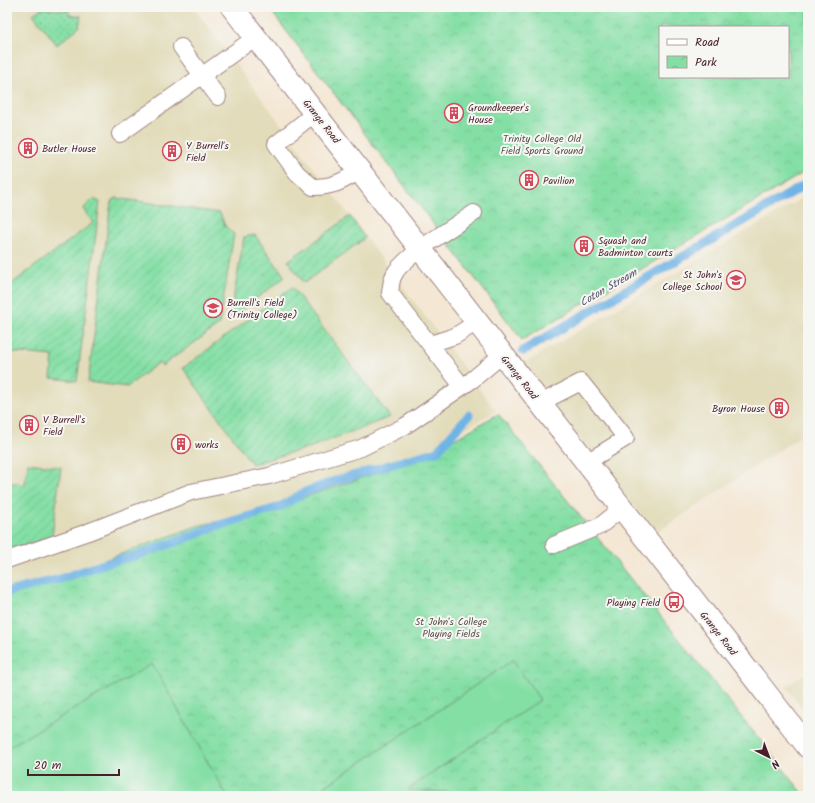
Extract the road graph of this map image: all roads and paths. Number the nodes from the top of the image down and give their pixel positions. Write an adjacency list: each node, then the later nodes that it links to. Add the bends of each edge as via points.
1 (232, 7): 2 (street, Grange Road)
2 (256, 37): 4 (lane); 6 (street, Grange Road)
3 (181, 47): 4 (lane)
4 (202, 75): 5 (lane); 7 (lane)
5 (218, 97)
6 (315, 113): 8 (street, Grange Road); 8 (lane, via 276,144 297,173 313,188 328,187)
7 (120, 134)
8 (360, 171): 10 (street, Grange Road)
9 (474, 213): 10 (lane)
10 (421, 249): 11 (street, Grange Road); 12 (lane, via 393,275 390,293)
11 (477, 322): 12 (lane, via 455,336); 13 (street, Grange Road)
12 (430, 344): 14 (lane)
13 (503, 354): 14 (lane); 15 (street, Grange Road)
14 (462, 386): 19 (lane, via 405,426 360,448 269,476 191,492)
15 (540, 403): 16 (street, Grange Road); 16 (lane, via 581,382 626,438)
16 (587, 462): 17 (street, Grange Road)
17 (622, 508): 18 (lane, via 600,526); 20 (street, Grange Road)
18 (554, 545)
19 (7, 560)
20 (808, 747)

